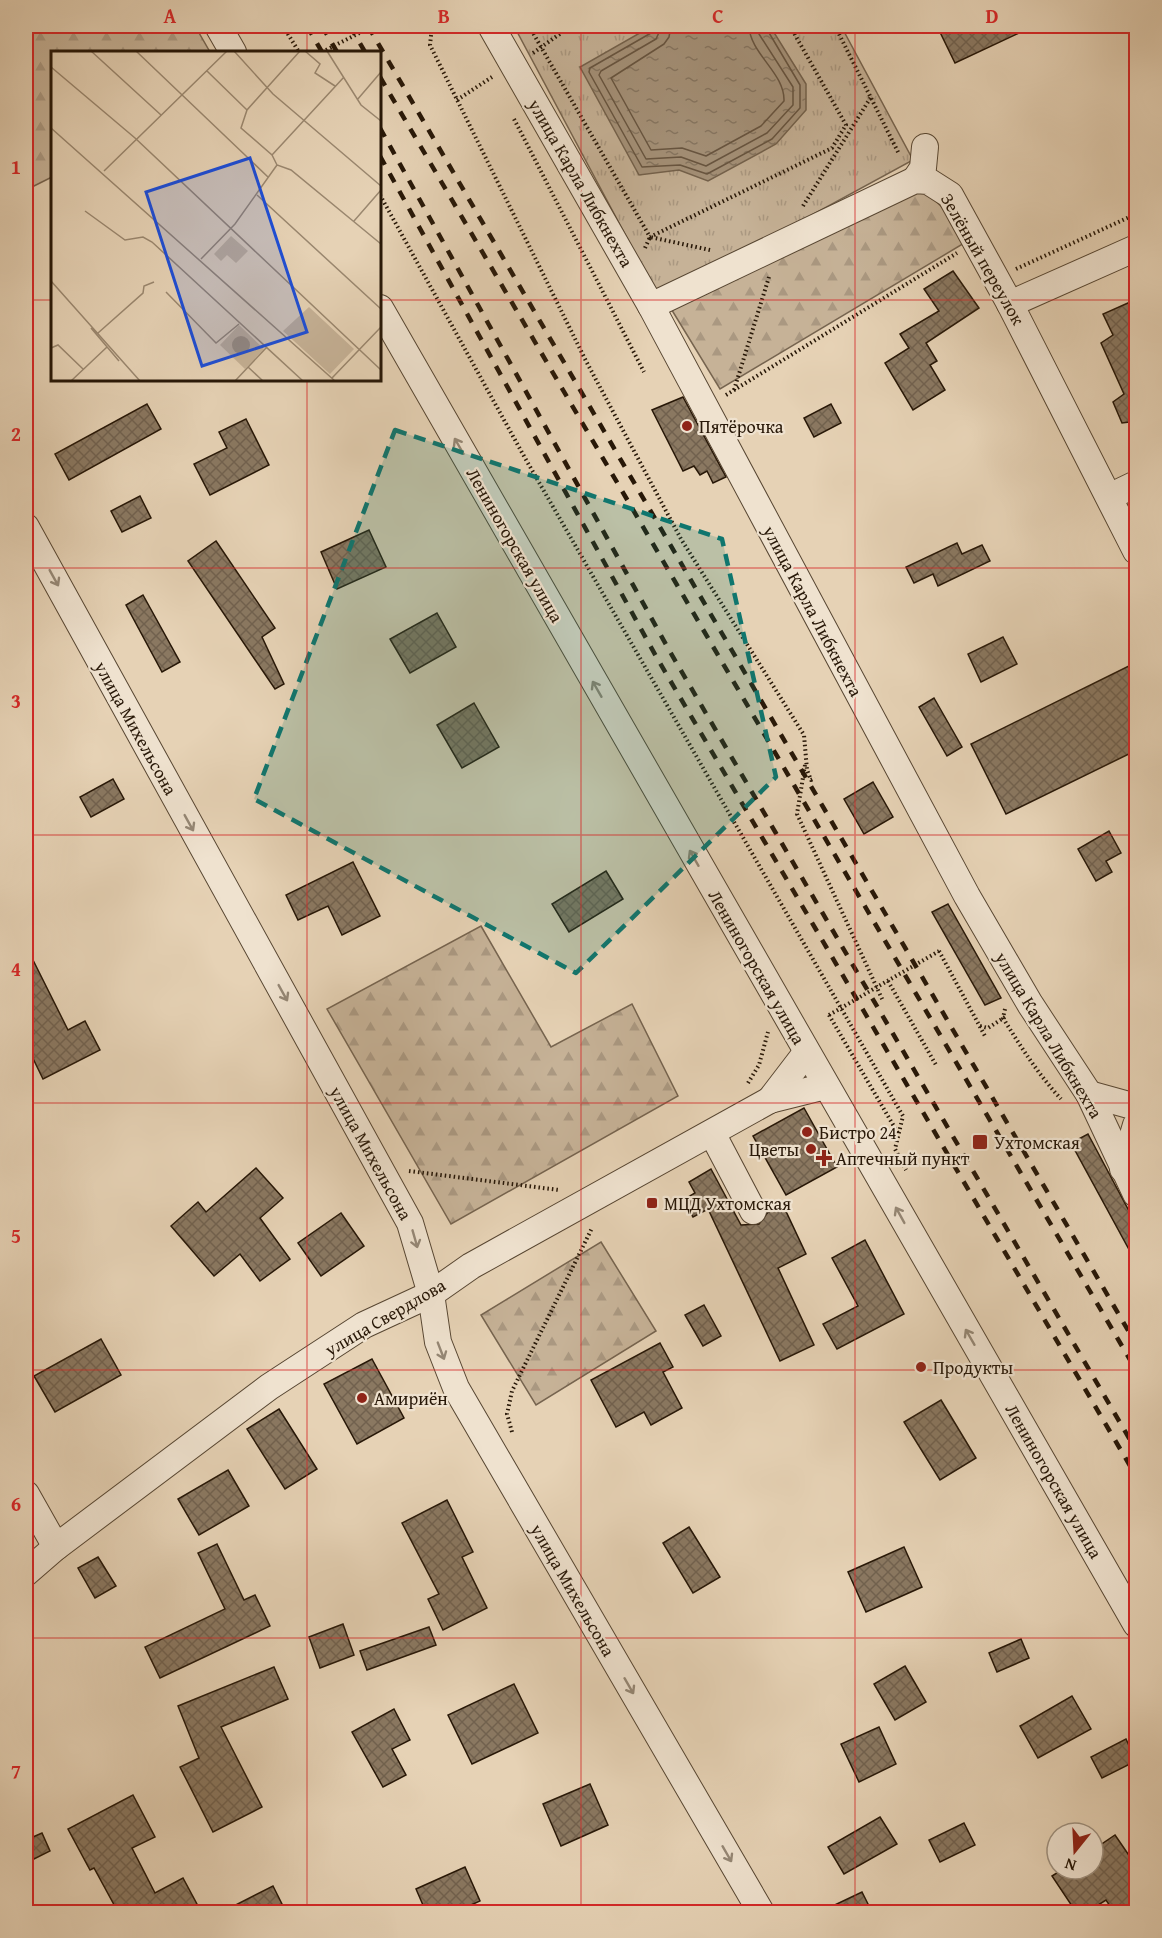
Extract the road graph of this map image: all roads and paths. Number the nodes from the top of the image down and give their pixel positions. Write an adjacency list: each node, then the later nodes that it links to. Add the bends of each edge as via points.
1 (218, 26): 11 (street)
2 (283, 26): 12 (path)
3 (373, 26): 13 (path)
4 (432, 26): 17 (path, via 430,45)
5 (491, 26): 15 (street, улица Карла Либкнехта)
6 (529, 26): 10 (path)
7 (571, 26): 10 (path)
8 (790, 26): 23 (path, via 846,125 832,148)
9 (835, 26): 20 (path)
10 (541, 49): 15 (path); 23 (path)
11 (232, 51)
12 (298, 51)
13 (324, 51)
14 (487, 67): 15 (path)
15 (510, 67): 16 (path); 17 (path); 29 (street, улица Карла Либкнехта)
16 (497, 88)
17 (458, 100): 37 (path, via 586,361 681,539 804,735)
18 (508, 109): 31 (path)
19 (925, 147): 20 (street, via 923,168)
20 (915, 180): 24 (street, Зелёный переулок, via 928,181 950,195); 29 (street)
21 (381, 197): 54 (path, via 525,458 903,1116)
22 (1137, 214): 27 (path)
23 (650, 237): 26 (path)
24 (976, 242): 27 (street, Зелёный переулок); 32 (path)
25 (1137, 248): 28 (street)
26 (718, 252)
27 (996, 278): 28 (street, Зелёный переулок)
28 (1010, 304): 34 (street, Зелёный переулок)
29 (651, 306): 49 (street, улица Карла Либкнехта, via 967,896 1030,1004)
30 (381, 310): 45 (street, Лениногорская улица, one-way to 30)
31 (644, 372)
32 (724, 396)
33 (1137, 484): 34 (street)
34 (1111, 496): 36 (street, Зелёный переулок)
35 (26, 527): 62 (street, улица Михельсона, one-way to 62, via 410,1222)
36 (1137, 551)
37 (806, 758): 38 (path, via 811,780); 40 (path, via 797,814)
38 (815, 778)
39 (888, 981): 43 (path, bridge, via 939,951); 46 (path); 54 (path, bridge, via 829,1015)
40 (883, 1000)
41 (769, 1022): 48 (path, via 759,1065)
42 (995, 1024): 43 (path, via 988,1028)
43 (979, 1025): 44 (path)
44 (985, 1036)
45 (806, 1053): 47 (street, Лениногорская улица); 50 (street, улица Свердлова)
46 (936, 1065)
47 (826, 1086): 50 (street, улица Свердлова); 67 (street, Лениногорская улица, one-way to 47)
48 (743, 1088)
49 (1089, 1094): 51 (street); 55 (street, улица Карла Либкнехта)
50 (770, 1100): 53 (street, улица Свердлова)
51 (1137, 1107)
52 (1137, 1125): 55 (street)
53 (712, 1133): 60 (street); 62 (street, улица Свердлова, via 471,1266)
54 (899, 1135): 57 (path, via 895,1149)
55 (1123, 1169): 59 (street, улица Карла Либкнехта)
56 (403, 1170): 58 (path)
57 (906, 1170)
58 (571, 1191)
59 (1137, 1194)
60 (753, 1211)
61 (594, 1224): 63 (path, via 513,1391 507,1414)
62 (430, 1294): 65 (street, улица Свердлова, via 364,1325 269,1387); 68 (street, улица Михельсона, one-way to 68, via 438,1342 456,1388)
63 (513, 1435)
64 (26, 1494): 65 (street)
65 (56, 1547): 66 (street, улица Свердлова)
66 (26, 1573)
67 (1137, 1624)
68 (761, 1912)

